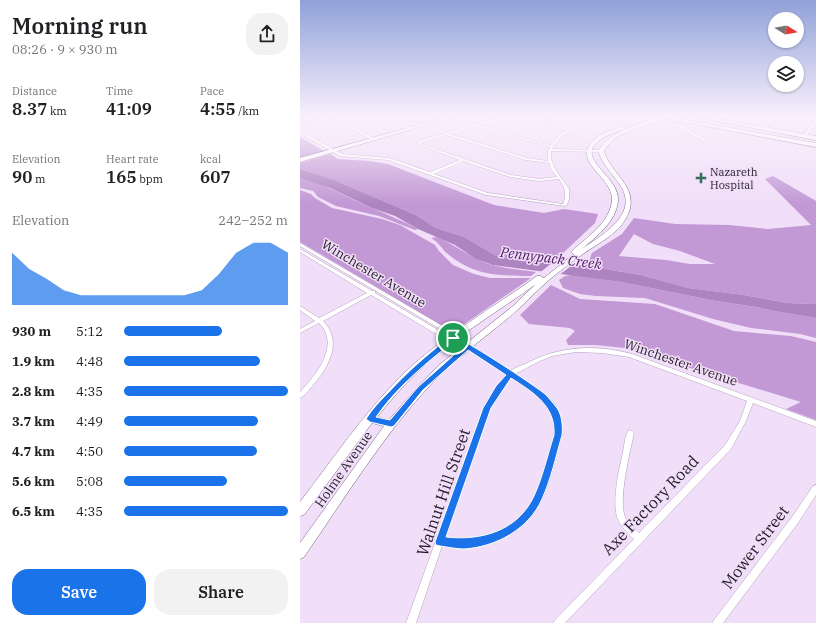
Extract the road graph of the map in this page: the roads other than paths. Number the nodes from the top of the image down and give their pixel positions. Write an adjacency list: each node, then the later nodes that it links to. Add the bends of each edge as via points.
1 (324, 146): 9 (street)
2 (349, 146): 9 (main road)
3 (425, 146): 13 (street)
4 (485, 146): 14 (street, via 527,159)
5 (545, 146): 8 (street)
6 (593, 146): 10 (main road)
7 (604, 146): 11 (main road)
8 (551, 148): 10 (street); 14 (street)
9 (332, 151): 12 (main road); 15 (street, via 350,157 389,159)
10 (589, 151): 11 (street); 19 (main road, Holme Avenue, via 591,162 612,186 614,206 604,224)
11 (601, 151): 19 (main road, Holme Avenue, via 603,160 626,190 627,211 611,234)
12 (302, 159)
13 (462, 160): 15 (street); 16 (street, via 517,178)
14 (550, 162): 16 (street)
15 (430, 174): 16 (street, via 491,195 565,205 568,192)
16 (560, 178)
17 (300, 244): 20 (street, Winchester Avenue)
18 (300, 250): 21 (street, Winchester Avenue)
19 (577, 253): 22 (main road, Holme Avenue)
20 (318, 254): 21 (street); 23 (street, Winchester Avenue)
21 (312, 257): 23 (street, Winchester Avenue)
22 (539, 282): 27 (main road, Holme Avenue); 28 (main road, Holme Avenue, via 516,308)
23 (375, 291): 25 (street); 27 (street, Winchester Avenue, via 443,336)
24 (300, 308): 25 (street)
25 (318, 321): 26 (street); 30 (street, via 325,327 328,337 327,359 315,379)
26 (300, 331)
27 (453, 338): 28 (street, Winchester Avenue); 32 (main road, Holme Avenue, via 409,375)
28 (468, 346): 29 (street, Winchester Avenue); 33 (main road, Holme Avenue, via 420,388)
29 (510, 374): 31 (street, Winchester Avenue, via 534,361 558,353 580,349 603,349 630,355); 39 (street, Walnut Hill Street, via 487,408); 39 (street, via 544,397 555,411 557,419 558,435 538,498 528,515 499,536 464,544)
30 (300, 396)
31 (752, 400): 34 (street, Winchester Avenue); 38 (street, Axe Factory Road, via 728,447)
32 (370, 419): 33 (main road); 37 (main road, Holme Avenue)
33 (391, 424): 40 (main road, Holme Avenue)
34 (816, 424)
35 (630, 433): 38 (street, via 619,508 626,526)
36 (816, 488): 43 (street, Mower Street)
37 (300, 511)
38 (639, 538): 42 (street, Axe Factory Road)
39 (440, 542): 41 (street, Walnut Hill Street)
40 (300, 553)
41 (411, 623)
42 (558, 623)
43 (717, 623)

